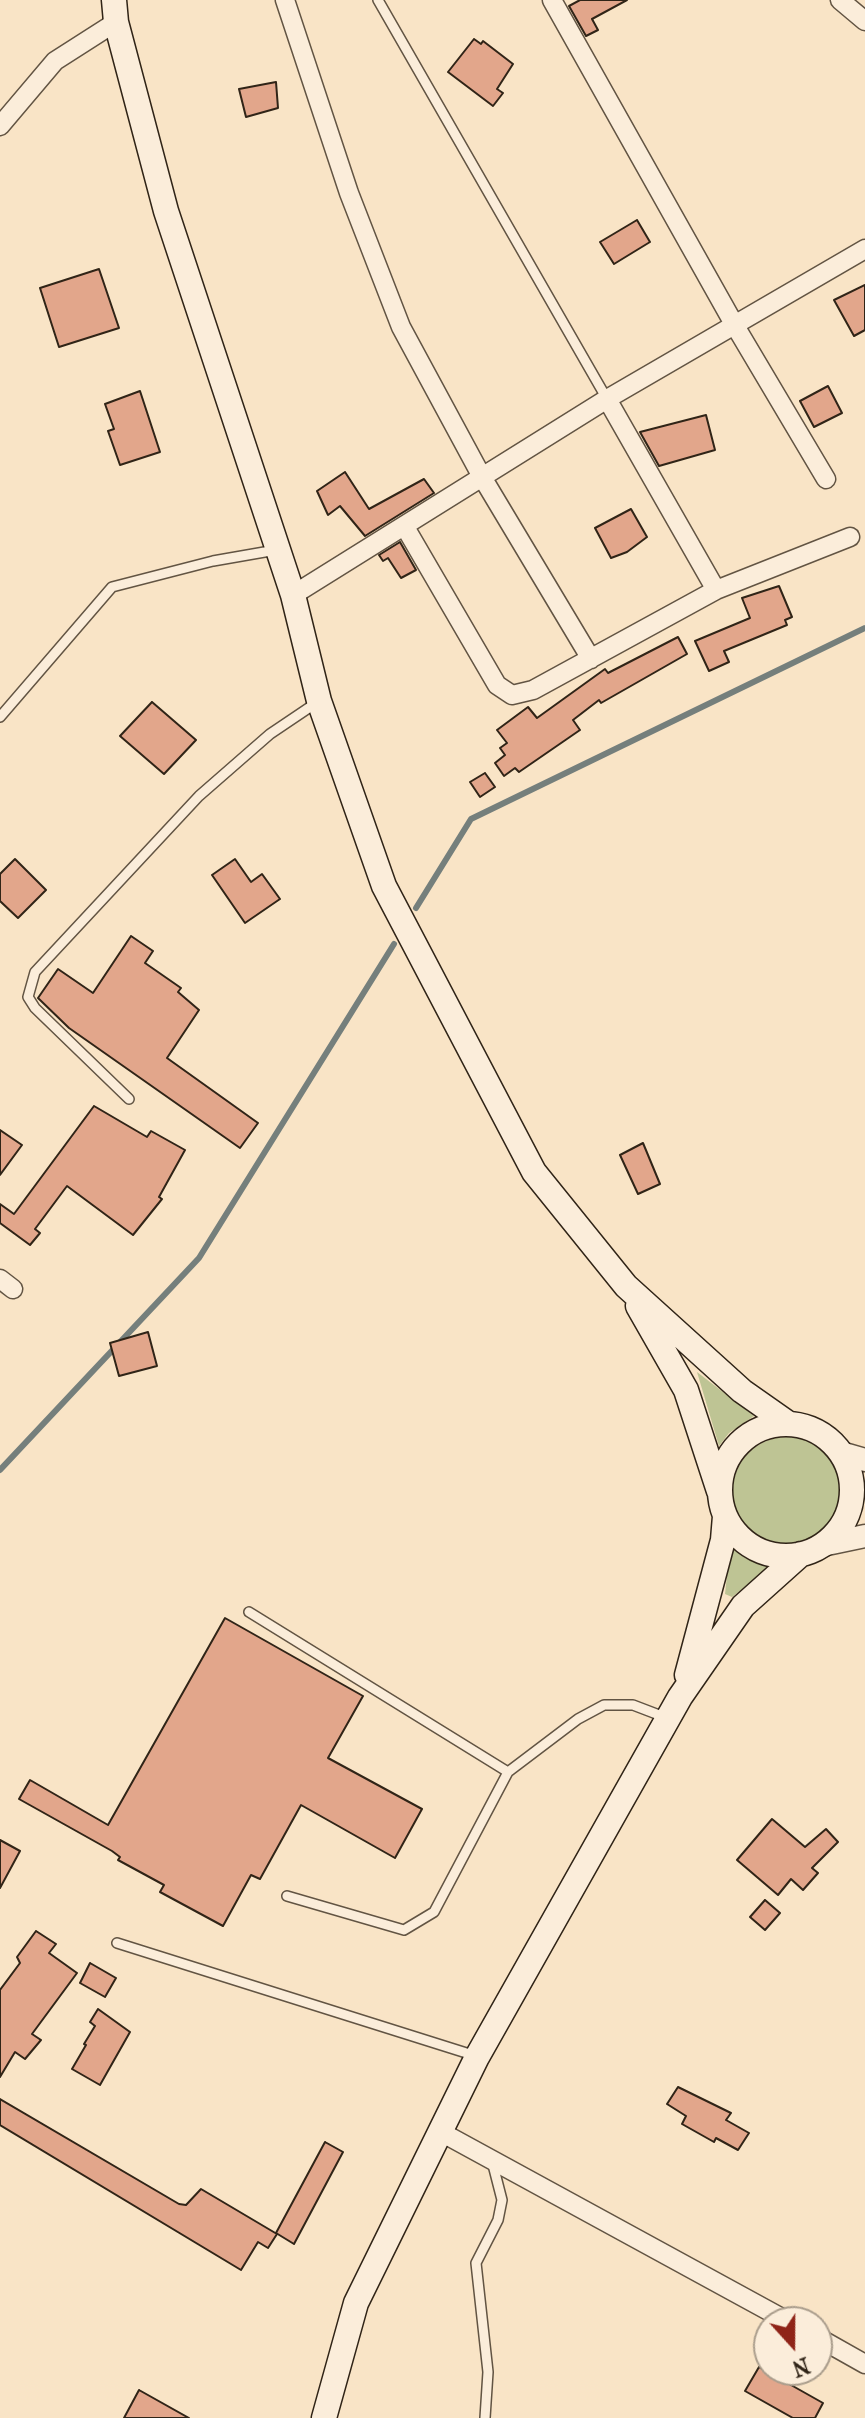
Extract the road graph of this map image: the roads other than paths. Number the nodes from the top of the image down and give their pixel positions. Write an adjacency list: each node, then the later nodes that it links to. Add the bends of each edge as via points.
1 (285, 0): 11 (street, via 349,193 401,327)
2 (378, 0): 10 (lane)
3 (552, 0): 9 (street)
4 (840, 0): 6 (street)
5 (115, 11): 7 (street, via 55,61); 15 (main road, via 166,211)
6 (865, 21)
7 (0, 126)
8 (865, 249): 9 (street)
9 (734, 324): 10 (street); 12 (street)
10 (607, 399): 11 (street); 16 (street)
11 (482, 477): 13 (street); 18 (street)
12 (826, 479)
13 (405, 527): 17 (street); 18 (street, via 497,685 512,695 533,690)
14 (850, 537): 16 (street)
15 (276, 550): 17 (main road); 20 (lane, via 112,587)
16 (716, 590): 18 (street)
17 (293, 595): 19 (main road)
18 (591, 659)
19 (319, 701): 21 (lane, via 270,734 199,796 35,972 28,997 35,1008); 22 (main road, via 384,886 534,1172)
20 (0, 717)
21 (129, 1099)
22 (626, 1286): 23 (main road, via 742,1391); 26 (main road, via 686,1390)
23 (789, 1424): 24 (main road, via 827,1438); 26 (main road, via 768,1427 740,1444 722,1472)
24 (841, 1453): 25 (street); 28 (main road, via 850,1472 848,1513 838,1531)
25 (865, 1460)
26 (723, 1505): 28 (main road, via 738,1535 756,1549 778,1555); 30 (main road, via 705,1611)
27 (865, 1536): 28 (street)
28 (811, 1549): 30 (main road, via 743,1606)
29 (249, 1612): 32 (lane)
30 (680, 1697): 31 (main road)
31 (669, 1719): 32 (lane, via 633,1705 604,1705); 35 (main road)
32 (508, 1772): 33 (lane, via 434,1912 404,1930)
33 (287, 1896)
34 (117, 1943): 35 (lane)
35 (477, 2057): 36 (main road)
36 (439, 2131): 37 (street); 41 (main road, via 356,2303)
37 (492, 2159): 38 (street); 42 (lane, via 502,2200 476,2263 488,2372)
38 (760, 2306)
39 (833, 2346): 40 (street)
40 (865, 2364)
41 (324, 2418)
42 (485, 2418)

